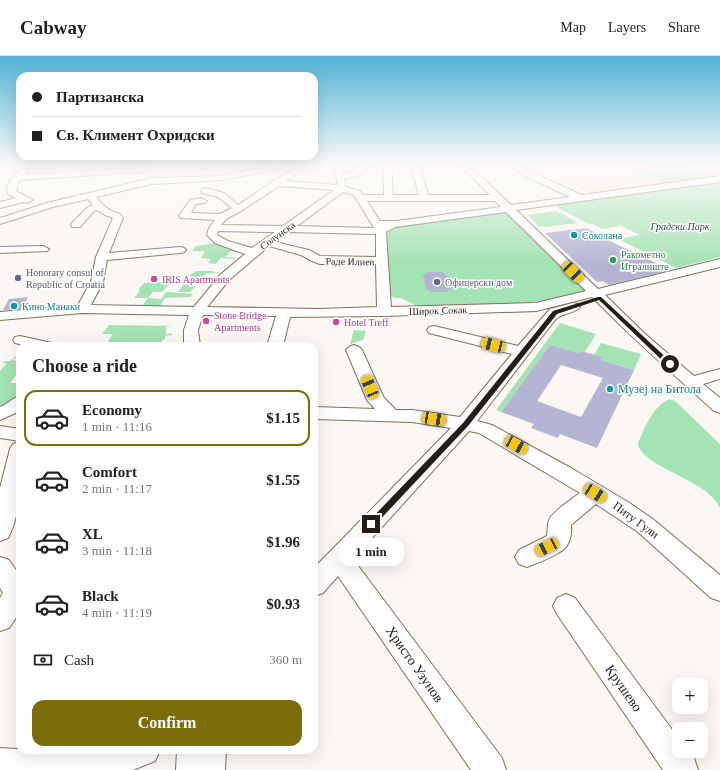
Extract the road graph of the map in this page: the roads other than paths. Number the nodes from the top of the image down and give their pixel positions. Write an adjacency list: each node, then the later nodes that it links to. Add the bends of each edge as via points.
1 (69, 198): 14 (street)
2 (95, 198): 18 (street)
3 (200, 198): 20 (street, via 193,202 184,216)
4 (204, 198): 20 (street, via 205,208)
5 (225, 198): 19 (street)
6 (254, 198): 19 (street)
7 (331, 198): 26 (street, Солунска)
8 (333, 198): 27 (street, Солунска)
9 (362, 198): 24 (street)
10 (429, 198): 15 (street)
11 (497, 198): 15 (street)
12 (578, 198): 16 (street)
13 (24, 199): 14 (street); 17 (street)
14 (47, 202): 21 (street)
15 (502, 203): 16 (street); 23 (street); 24 (street)
16 (539, 204): 23 (street, via 520,211)
17 (0, 205)
18 (97, 207): 22 (street, via 91,209); 33 (street, via 118,218)
19 (238, 209): 20 (street)
20 (218, 217): 25 (street)
21 (0, 221)
22 (76, 225)
23 (525, 225): 36 (street)
24 (379, 227): 27 (street); 34 (street)
25 (214, 228): 26 (street); 32 (street, via 214,240)
26 (285, 230): 27 (street); 32 (street, Солунска)
27 (296, 230): 28 (street, Солунска)
28 (274, 245): 32 (street, Солунска); 34 (street, Раде Илиев, via 305,252 320,260)
29 (0, 250): 30 (street)
30 (43, 250)
31 (180, 250): 33 (street)
32 (252, 253): 39 (street, Солунска, via 221,281)
33 (102, 257): 37 (street, via 96,282)
34 (382, 261): 38 (street)
35 (720, 264): 36 (street)
36 (597, 295): 38 (street, Широк Сокак, via 536,307); 48 (street, via 555,312); 50 (street)
37 (84, 306)
38 (383, 309): 40 (street, Широк Сокак)
39 (197, 312): 40 (street, Широк Сокак); 41 (street, Широк Сокак, via 82,309); 45 (street, Солунска, via 191,328)
40 (284, 313): 46 (street)
41 (0, 316)
42 (434, 330): 48 (street)
43 (20, 340): 44 (street)
44 (29, 342)
45 (192, 342)
46 (276, 342)
47 (354, 350): 55 (street, via 376,400)
48 (522, 352): 56 (street)
49 (720, 374): 50 (street)
50 (690, 382): 52 (street)
51 (16, 405): 54 (street)
52 (720, 407)
53 (318, 413): 55 (street, Питу Гули)
54 (0, 414)
55 (391, 415): 56 (street, Питу Гули)
56 (465, 424): 60 (street, Питу Гули, via 479,427 506,440); 63 (street)
57 (0, 432): 58 (street)
58 (16, 434)
59 (16, 466): 61 (street)
60 (595, 493): 62 (street, via 559,522 557,542); 66 (street, Питу Гули, via 646,526)
61 (0, 532)
62 (527, 557)
63 (339, 558): 65 (street); 78 (street, Христо Узунов)
64 (0, 567): 67 (street)
65 (318, 581)
66 (720, 590)
67 (16, 591)
68 (16, 597): 70 (street)
69 (566, 606): 79 (street, Крушево)
70 (1, 617)
71 (133, 754): 75 (street)
72 (193, 754): 76 (street)
73 (210, 754): 77 (street)
74 (0, 764): 75 (street, via 50,769)
75 (94, 768)
76 (192, 770)
77 (209, 770)
78 (490, 770)
79 (682, 770)

